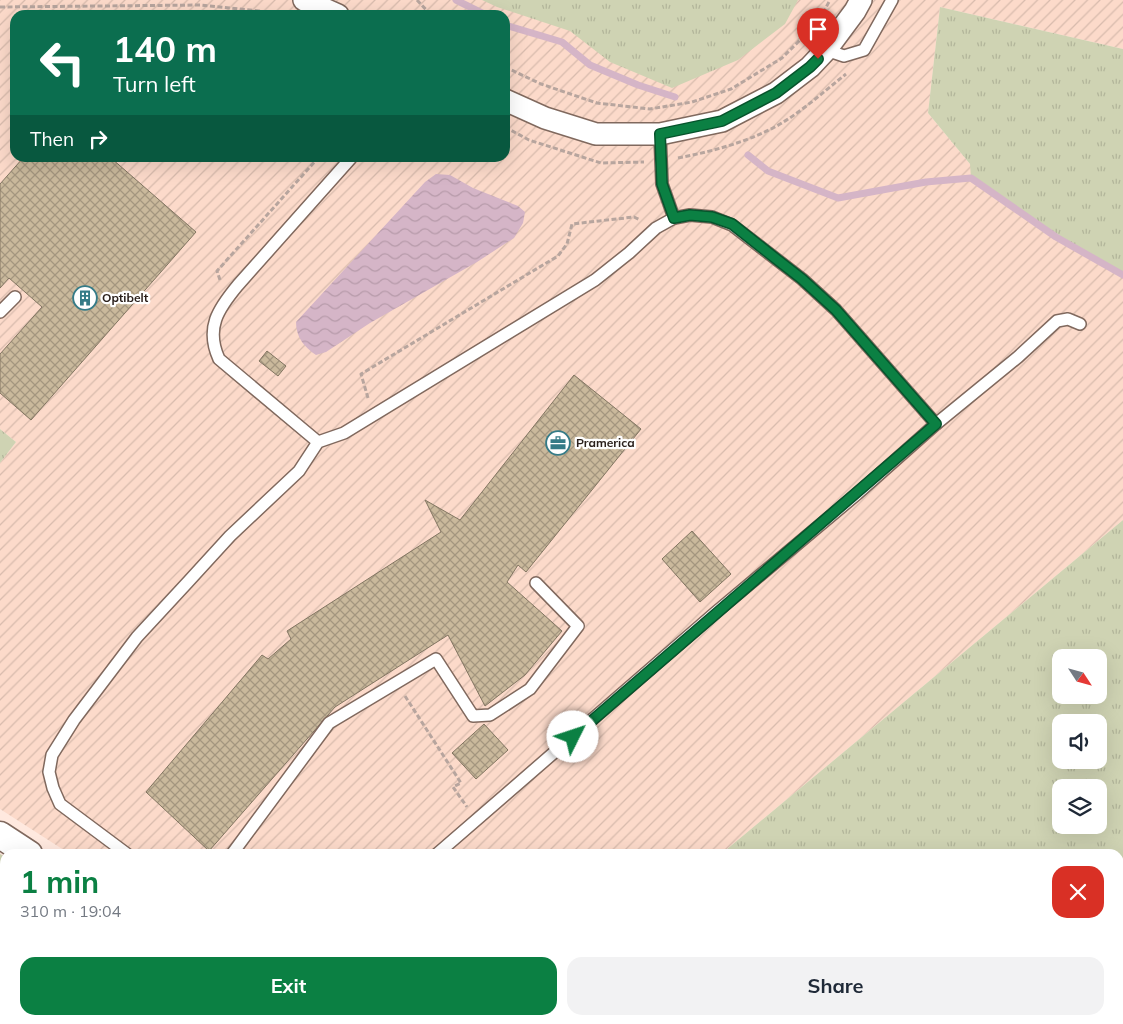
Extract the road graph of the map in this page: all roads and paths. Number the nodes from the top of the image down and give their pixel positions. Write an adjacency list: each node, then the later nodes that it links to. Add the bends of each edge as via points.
1 (304, 0): 8 (street)
2 (417, 0): 9 (path)
3 (830, 0): 11 (path, via 819,20 782,58 731,89 692,102 650,109 597,103 541,84)
4 (861, 0): 10 (street)
5 (892, 0): 10 (lane, via 864,50 844,56)
6 (0, 7): 7 (path, via 200,5)
7 (249, 10)
8 (327, 10)
9 (426, 10)
10 (826, 50): 13 (street, via 776,93 730,117)
11 (510, 68)
12 (510, 102): 13 (street, via 545,118 596,134)
13 (660, 134): 16 (lane, via 662,184)
14 (314, 162): 19 (path, via 218,271)
15 (347, 162): 19 (lane)
16 (674, 218): 17 (lane); 23 (lane, via 690,215 712,217 732,224 748,236 836,310)
17 (656, 228): 22 (lane, via 595,280); 22 (path, via 634,217 572,224 567,244 558,256 361,374 368,399)
18 (15, 296): 20 (lane)
19 (225, 300): 24 (lane, via 213,323 214,350 219,359)
20 (0, 312)
21 (1080, 324): 23 (lane, via 1068,319 1058,321)
22 (377, 412): 24 (lane, via 344,432)
23 (936, 424): 27 (lane)
24 (318, 442): 30 (lane, via 299,471 230,536 137,637 74,720 52,755 49,772 60,804)
25 (536, 582): 26 (lane, via 578,626 530,689 490,715 474,716 436,659)
26 (396, 682): 27 (path, via 460,783 453,787); 31 (lane, via 329,723)
27 (476, 820): 32 (lane)
28 (0, 835): 29 (street)
29 (21, 849)
30 (120, 849)
31 (236, 849)
32 (443, 849)

